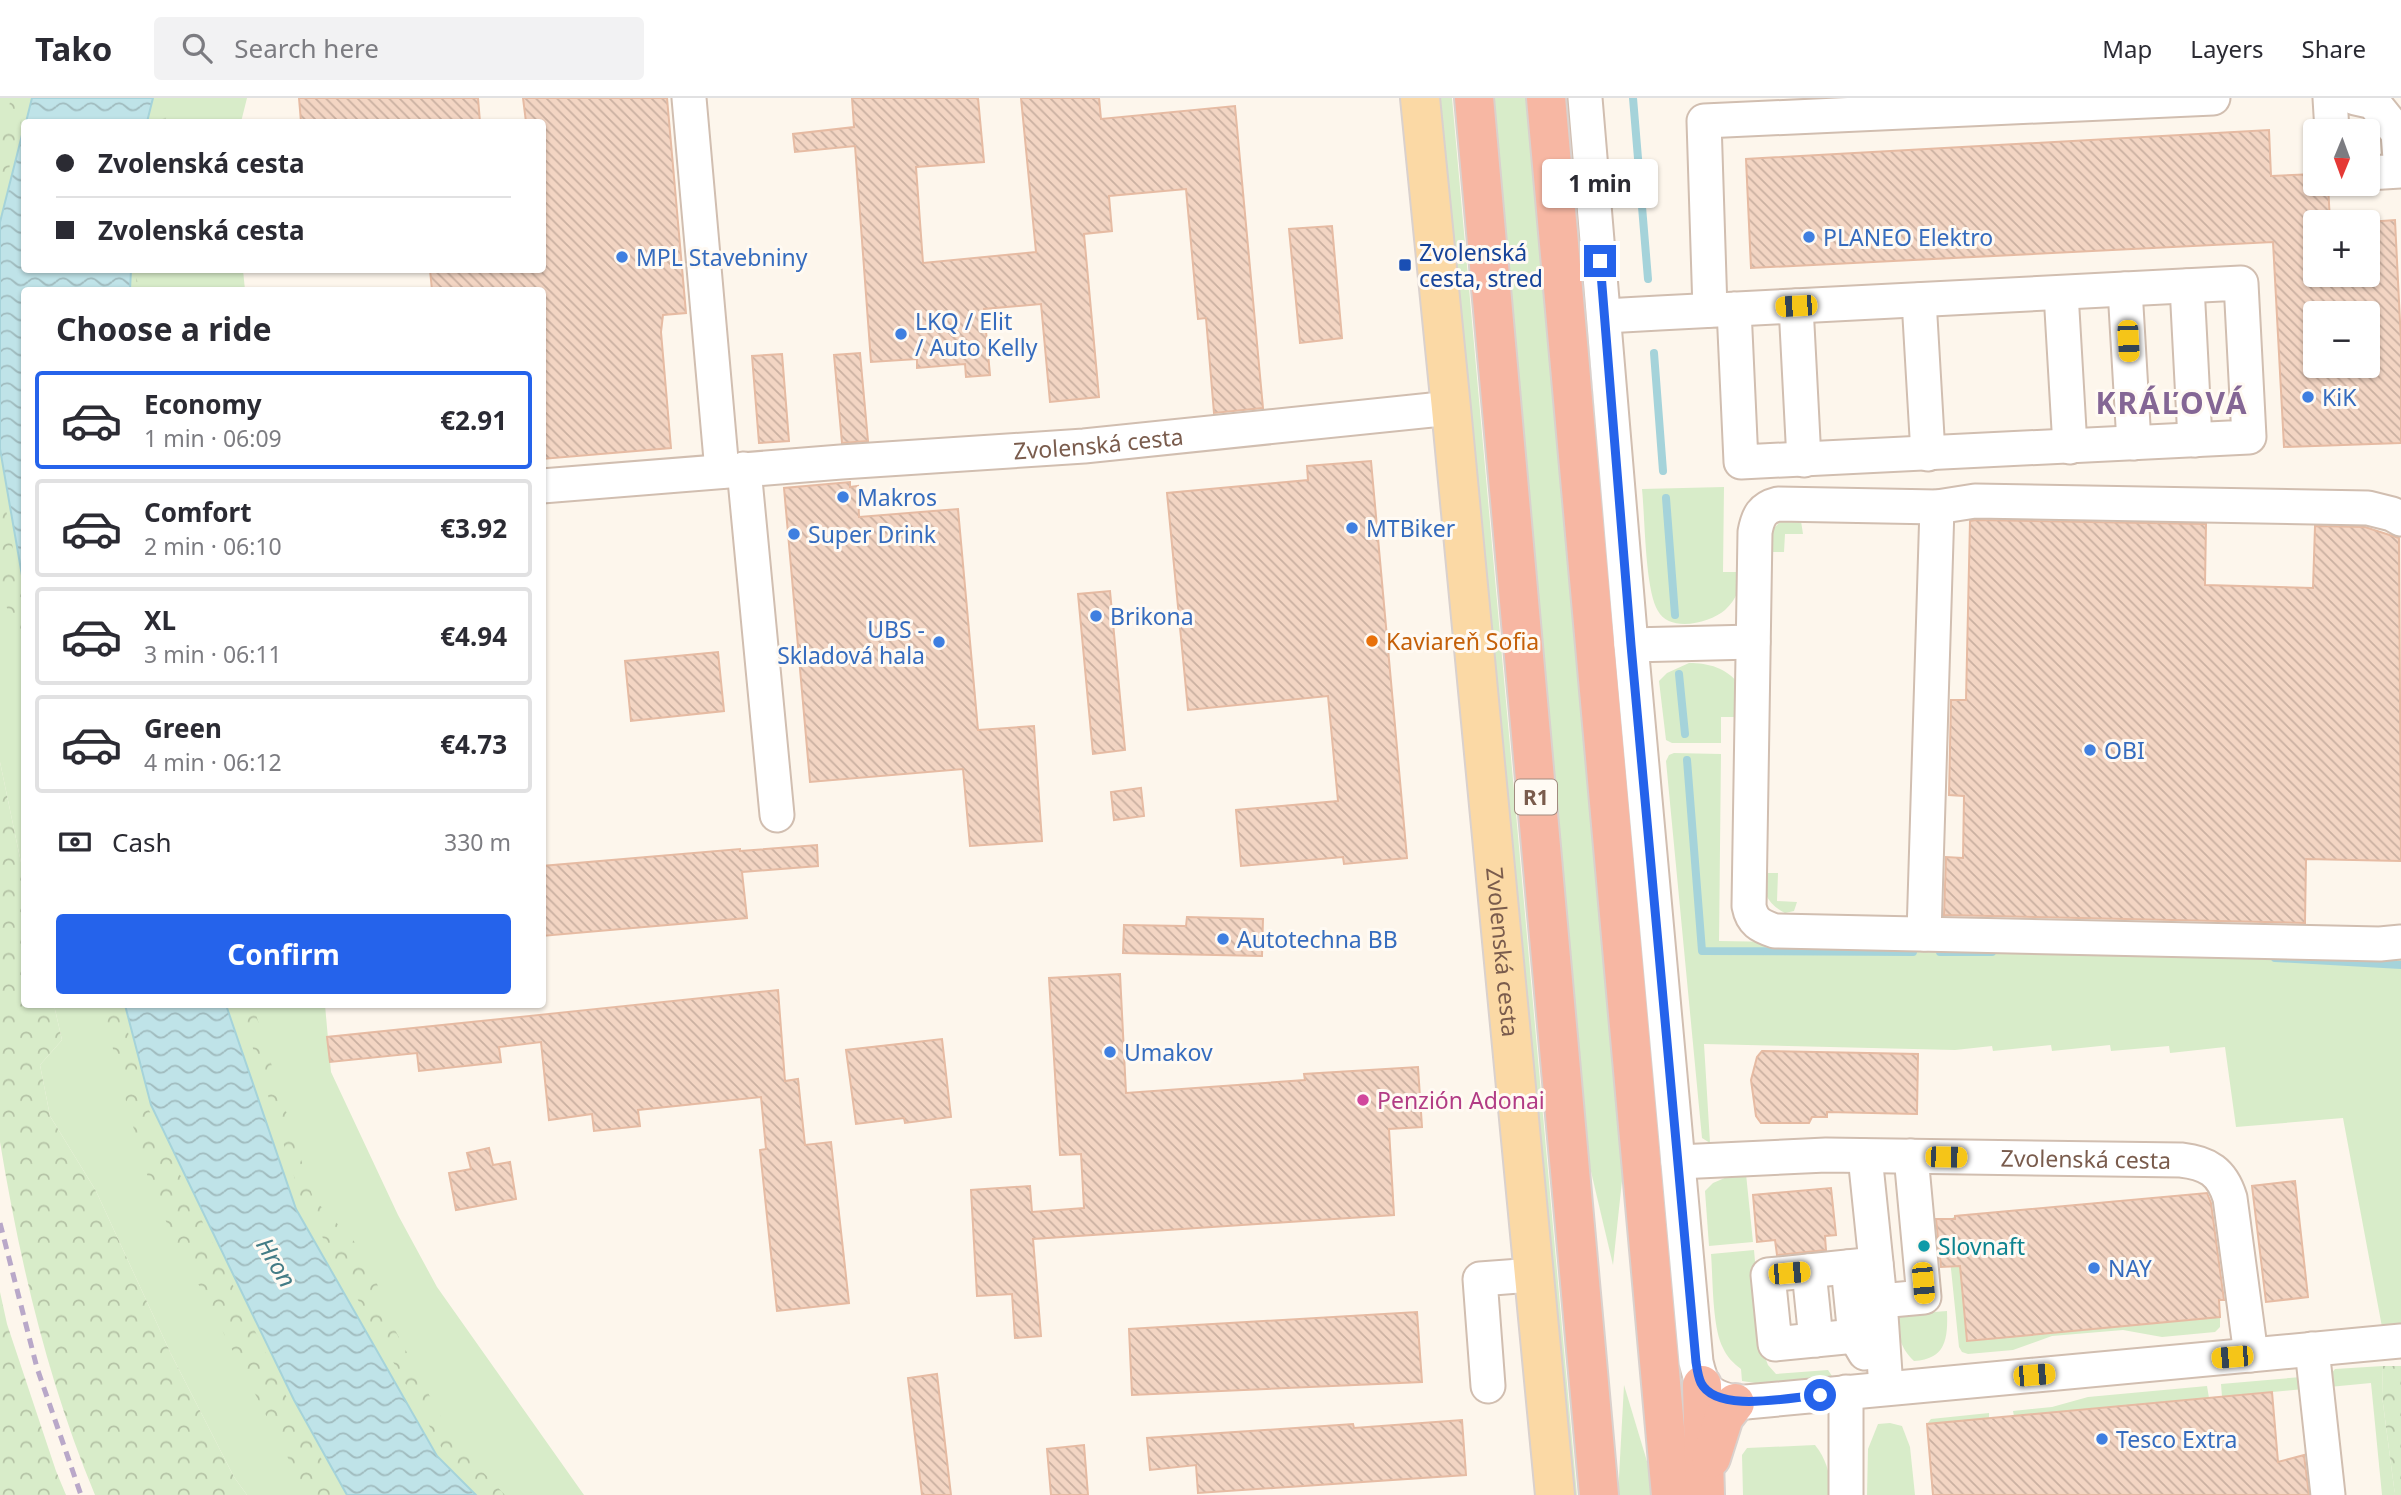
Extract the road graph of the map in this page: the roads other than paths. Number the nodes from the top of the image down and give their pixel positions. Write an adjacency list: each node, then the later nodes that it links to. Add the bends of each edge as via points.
1 (689, 98): 24 (street)
2 (1420, 98): 18 (main road, Zvolenská cesta)
3 (1474, 98): 50 (highway, R1)
4 (1546, 98): 51 (highway)
5 (1586, 98): 17 (street)
6 (2213, 98): 16 (street, via 1704,121)
7 (2330, 98): 9 (street)
8 (2355, 98): 10 (street, via 2372,102 2398,133 2401,171)
9 (2331, 119)
10 (2380, 172)
11 (2187, 286): 12 (street); 19 (street); 19 (street, via 2241,283 2249,437)
12 (2125, 289): 13 (street); 20 (street)
13 (2061, 292): 14 (street); 21 (street)
14 (1919, 300): 15 (street); 22 (street)
15 (1796, 306): 16 (street); 23 (street)
16 (1722, 310): 17 (street); 23 (street, via 1741,462)
17 (1605, 316): 29 (street)
18 (1451, 408): 24 (street, Zvolenská cesta, via 1084,446); 37 (main road, Zvolenská cesta)
19 (2195, 440): 20 (street)
20 (2134, 443): 21 (street)
21 (2070, 447): 22 (street)
22 (1928, 454): 23 (street)
23 (1804, 460)
24 (733, 470): 25 (street, Zvolenská cesta); 30 (street)
25 (546, 486)
26 (1937, 507): 27 (street, via 1988,501 2368,508); 28 (street, via 1778,503 1766,507 1755,532); 31 (street)
27 (2397, 517)
28 (1753, 642): 29 (street); 31 (street, via 1751,917 1775,931)
29 (1631, 645): 35 (street)
30 (777, 815)
31 (1924, 934): 32 (street)
32 (2401, 942)
33 (1865, 1156): 34 (street, Zvolenská cesta); 35 (street, Zvolenská cesta); 36 (street)
34 (1911, 1156): 38 (street, via 1924,1297); 42 (street, Zvolenská cesta, via 2182,1160 2213,1168 2230,1198)
35 (1678, 1163): 43 (street)
36 (1830, 1269): 38 (street); 39 (street); 39 (street, via 1768,1275 1775,1344)
37 (1533, 1275): 44 (street, via 1479,1279); 49 (main road, Zvolenská cesta)
38 (1880, 1301): 45 (street)
39 (1825, 1339): 45 (street)
40 (2401, 1341): 41 (street)
41 (2312, 1349): 42 (street); 53 (street)
42 (2251, 1355): 45 (street)
43 (1702, 1385): 47 (street); 48 (highway)
44 (1488, 1386)
45 (1886, 1388): 46 (street)
46 (1846, 1392): 47 (street); 52 (street)
47 (1735, 1403): 48 (highway, via 1724,1417)
48 (1705, 1486)
49 (1555, 1495)
50 (1599, 1495)
51 (1671, 1495)
52 (1846, 1495)
53 (2328, 1495)

